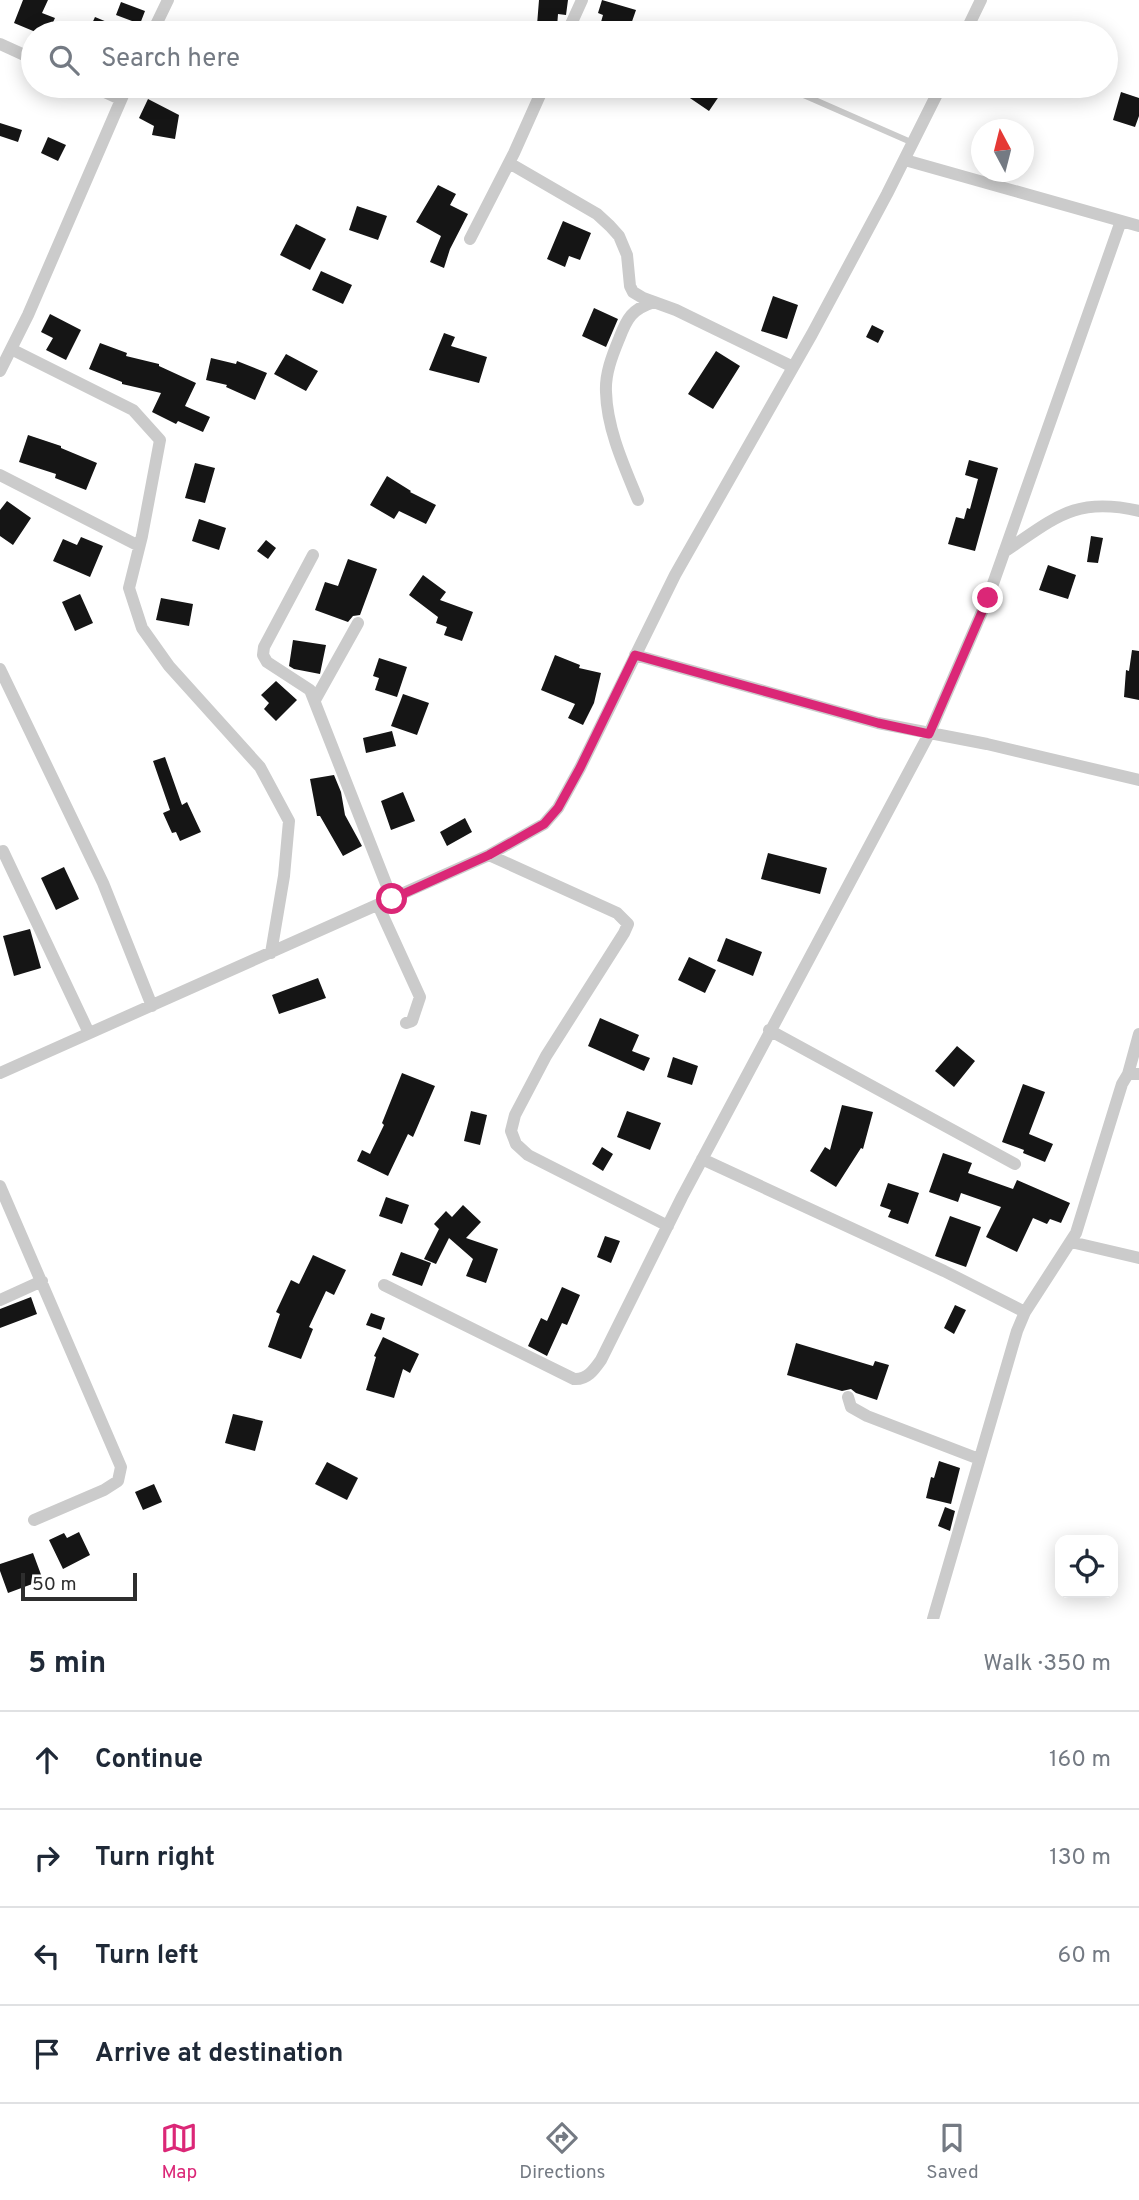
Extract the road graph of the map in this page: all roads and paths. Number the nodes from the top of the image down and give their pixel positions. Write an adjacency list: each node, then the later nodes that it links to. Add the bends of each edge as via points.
1 (168, 0): 4 (street)
2 (582, 0): 5 (street)
3 (981, 0): 6 (street)
4 (158, 21)
5 (573, 21)
6 (971, 21)
7 (0, 44): 8 (street)
8 (21, 54)
9 (539, 98): 15 (street)
10 (810, 98): 13 (lane)
11 (935, 98): 13 (street)
12 (120, 99): 20 (street)
13 (913, 143): 14 (street)
14 (905, 160): 16 (street); 21 (street)
15 (509, 163): 18 (street); 19 (street, via 610,226 627,256 633,292)
16 (1121, 221): 17 (street); 27 (street)
17 (1139, 226)
18 (470, 239)
19 (654, 302): 21 (street); 24 (street, via 639,307 628,319 612,358 606,391 609,419)
20 (11, 349): 22 (street); 26 (street, via 133,410 160,440)
21 (793, 367): 30 (street)
22 (0, 371)
23 (0, 475): 26 (street)
24 (638, 500)
25 (1139, 510): 27 (street, via 1115,505 1072,509)
26 (139, 547): 39 (street, via 129,588 142,628 169,666 260,767 289,821)
27 (1004, 552): 33 (street)
28 (313, 555): 32 (street, via 263,655 302,683)
29 (358, 623): 32 (street)
30 (635, 655): 33 (street); 36 (street, via 558,808 544,824)
31 (0, 669): 40 (street, via 103,883)
32 (315, 700): 37 (street)
33 (929, 734): 34 (street); 42 (street)
34 (1139, 780)
35 (4, 851): 43 (street)
36 (489, 855): 37 (street); 50 (street, via 617,913 628,924 515,1115 511,1131 516,1144 528,1155)
37 (392, 899): 38 (street)
38 (378, 905): 39 (street); 41 (street, via 420,997 412,1021)
39 (271, 953): 40 (street)
40 (152, 1006): 43 (street)
41 (405, 1023)
42 (769, 1030): 47 (street); 48 (street)
43 (89, 1033): 45 (street)
44 (1139, 1034): 46 (street)
45 (0, 1073)
46 (1133, 1074): 51 (street, via 1122,1084)
47 (702, 1159): 50 (street); 56 (street)
48 (1015, 1164)
49 (0, 1186): 53 (street)
50 (668, 1226): 54 (street, via 601,1360 581,1380)
51 (1071, 1242): 52 (street); 56 (street)
52 (1139, 1258)
53 (42, 1281): 55 (street); 59 (street, via 121,1467 118,1481 104,1490)
54 (384, 1285)
55 (0, 1300)
56 (1025, 1312): 58 (street)
57 (848, 1397): 58 (street, via 851,1407 867,1416)
58 (979, 1460): 60 (street)
59 (34, 1520)
60 (933, 1619)

